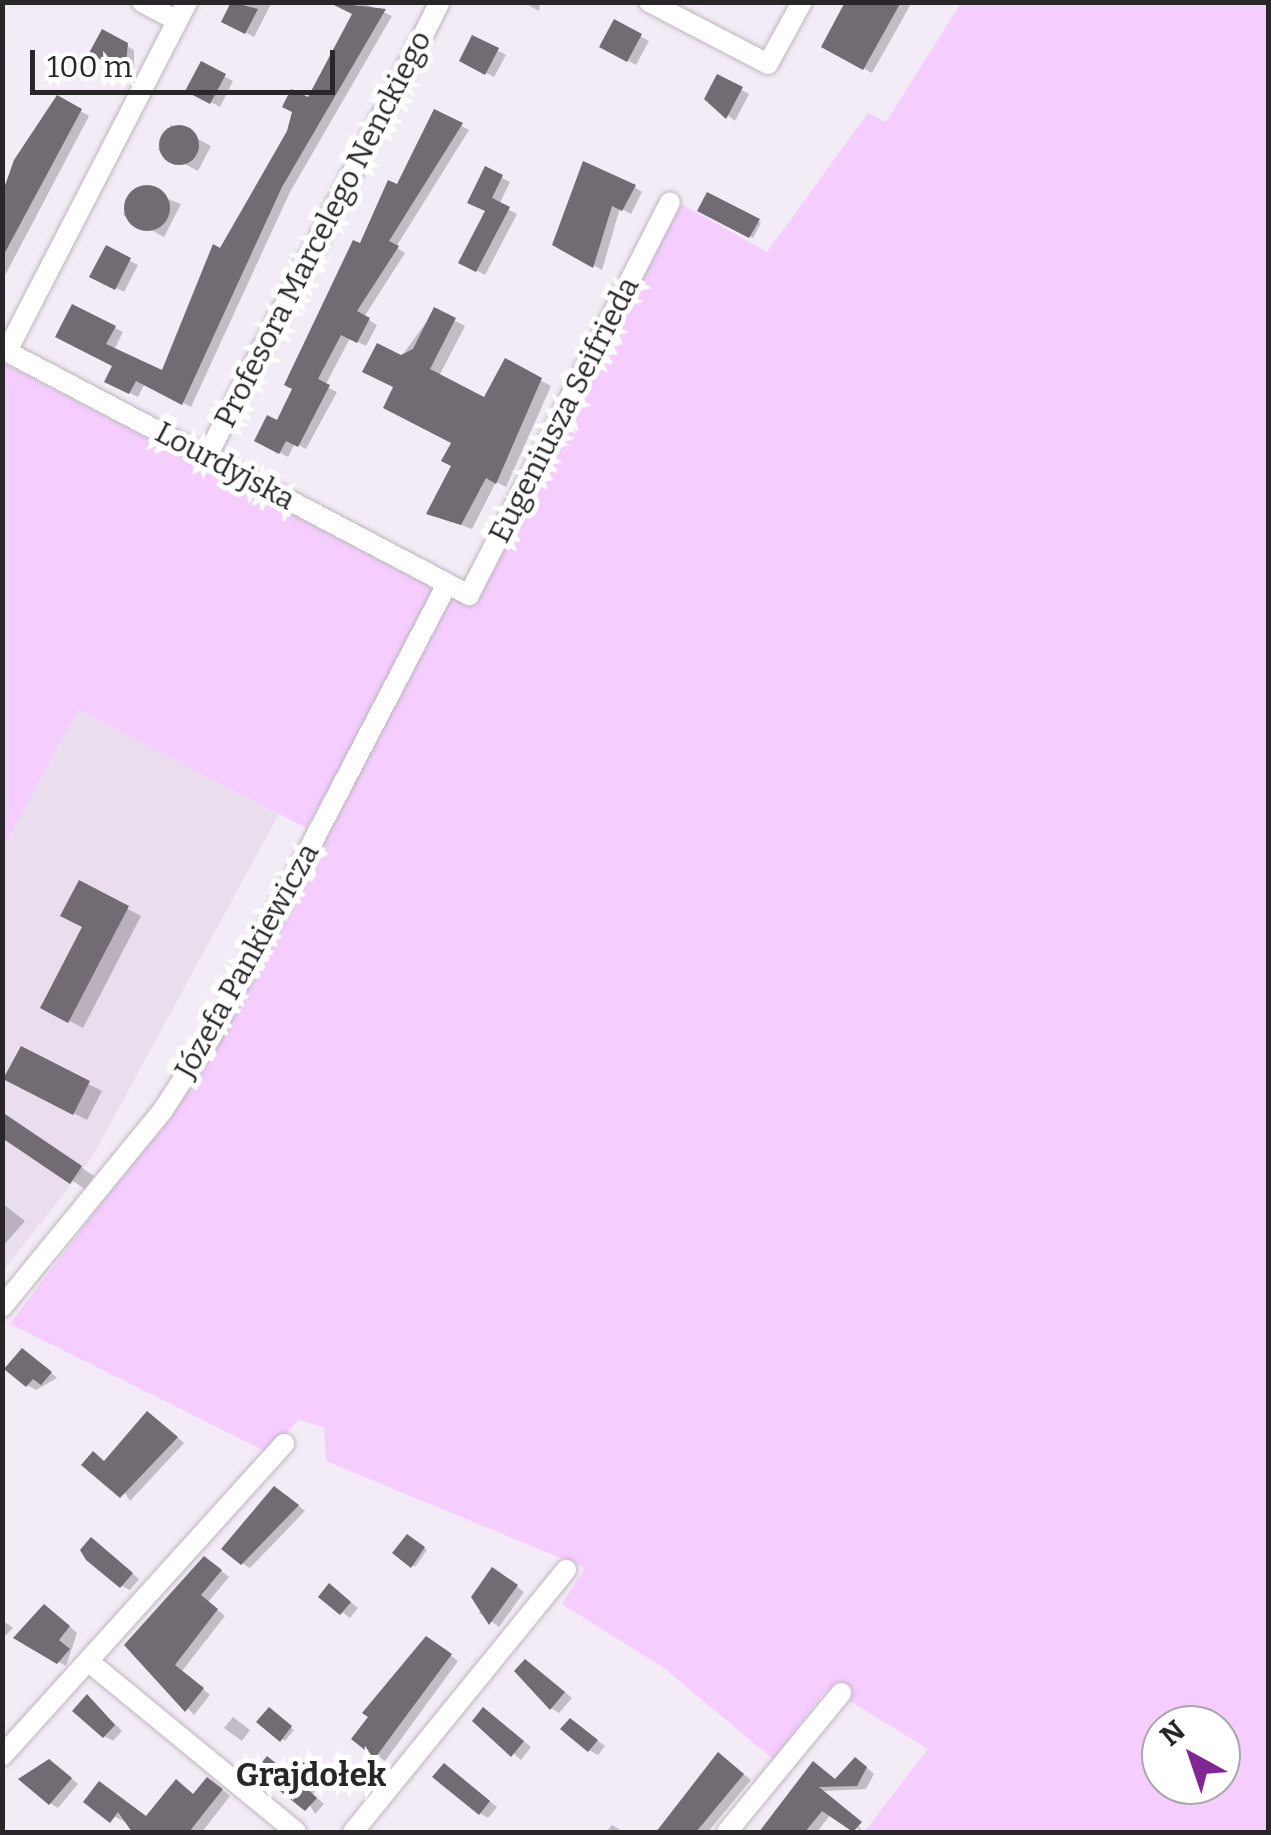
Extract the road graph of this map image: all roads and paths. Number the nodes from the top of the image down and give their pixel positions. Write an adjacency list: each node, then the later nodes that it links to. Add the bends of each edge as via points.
1 (142, 2): 5 (street)
2 (440, 2): 8 (street, Profesora Marcelego Nenckiego)
3 (649, 2): 4 (street, via 768,64)
4 (802, 2)
5 (182, 12): 7 (street)
6 (670, 203): 9 (street, Eugeniusza Seifrieda, via 469,595)
7 (5, 350): 8 (street, Lourdyjska)
8 (207, 456): 9 (street, Lourdyjska)
9 (446, 586): 10 (street, Józefa Pankiewicza, via 212,1035 163,1110)
10 (2, 1307)
11 (284, 1444): 13 (street)
12 (566, 1570): 17 (street)
13 (88, 1661): 15 (street); 16 (street)
14 (840, 1693): 18 (street)
15 (2, 1756)
16 (296, 1832)
17 (353, 1832)
18 (727, 1832)

